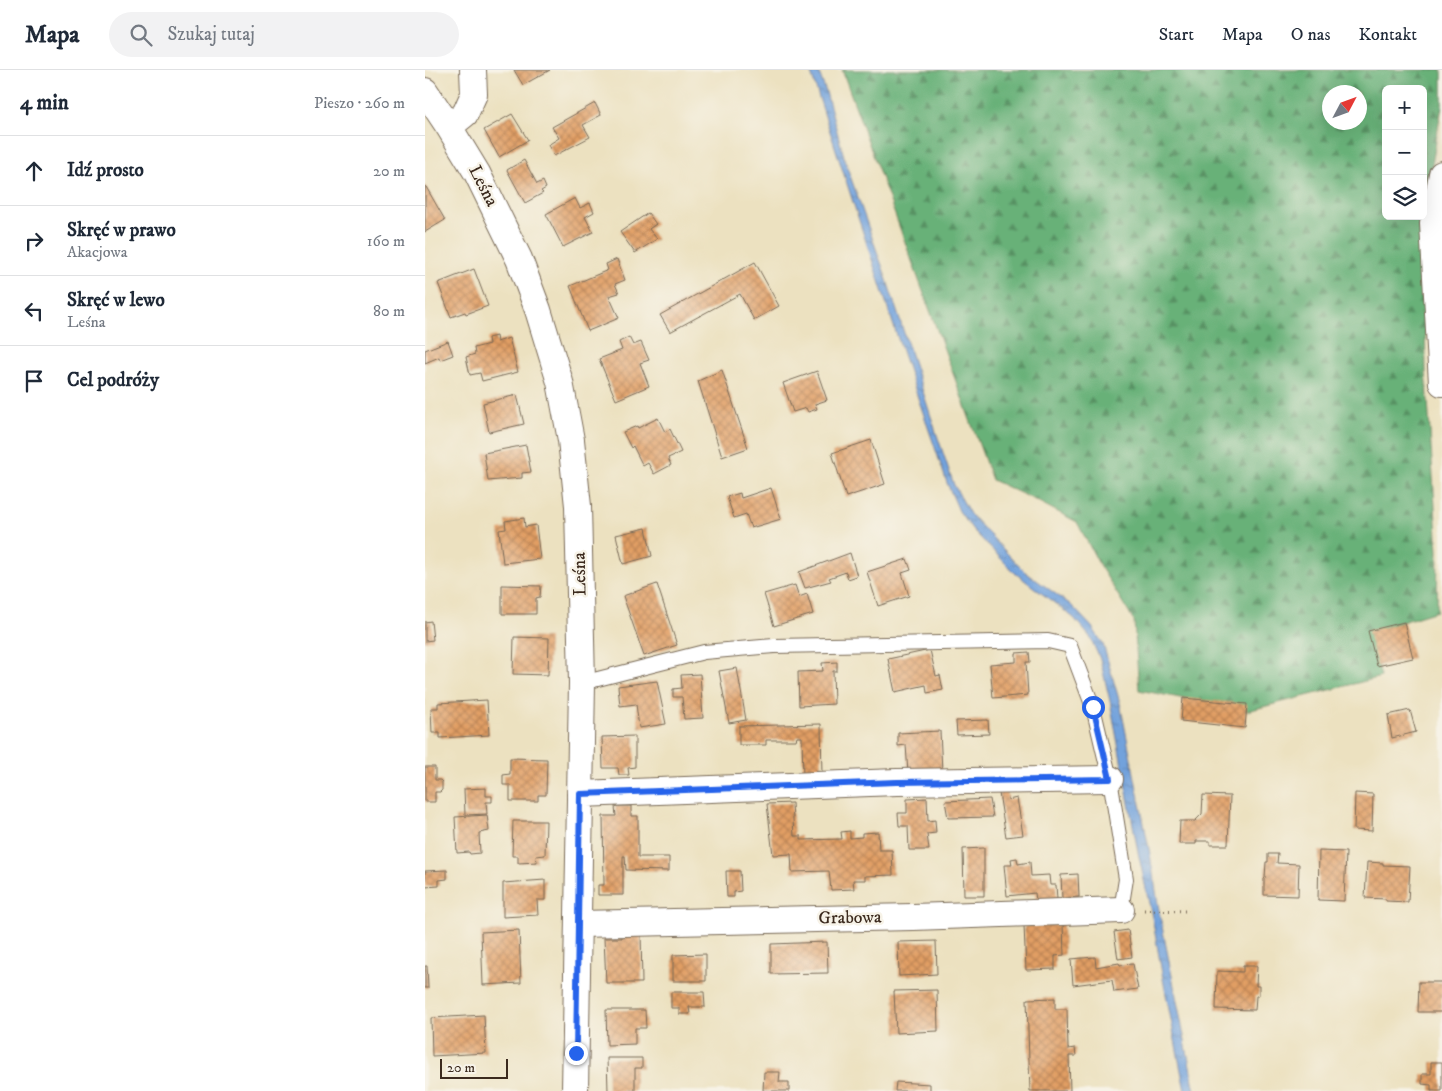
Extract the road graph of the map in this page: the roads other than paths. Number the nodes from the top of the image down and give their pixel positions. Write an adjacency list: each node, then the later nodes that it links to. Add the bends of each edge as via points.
1 (473, 70): 3 (street, via 474,94 465,114)
2 (425, 91): 3 (street, Leśna)
3 (449, 126): 7 (street, Leśna, via 477,173 519,258 560,382 571,440 578,506)
4 (1442, 174): 5 (street, via 1433,224)
5 (1439, 276): 6 (street)
6 (1442, 383)
7 (582, 683): 8 (lane, via 703,652 747,648 1048,641 1071,646 1093,707); 9 (street, Leśna)
8 (1110, 779): 9 (street, via 897,782); 10 (lane)
9 (580, 794): 11 (street, Leśna)
10 (1131, 910): 11 (street, Grabowa)
11 (578, 924): 12 (street, Leśna)
12 (575, 1091)

